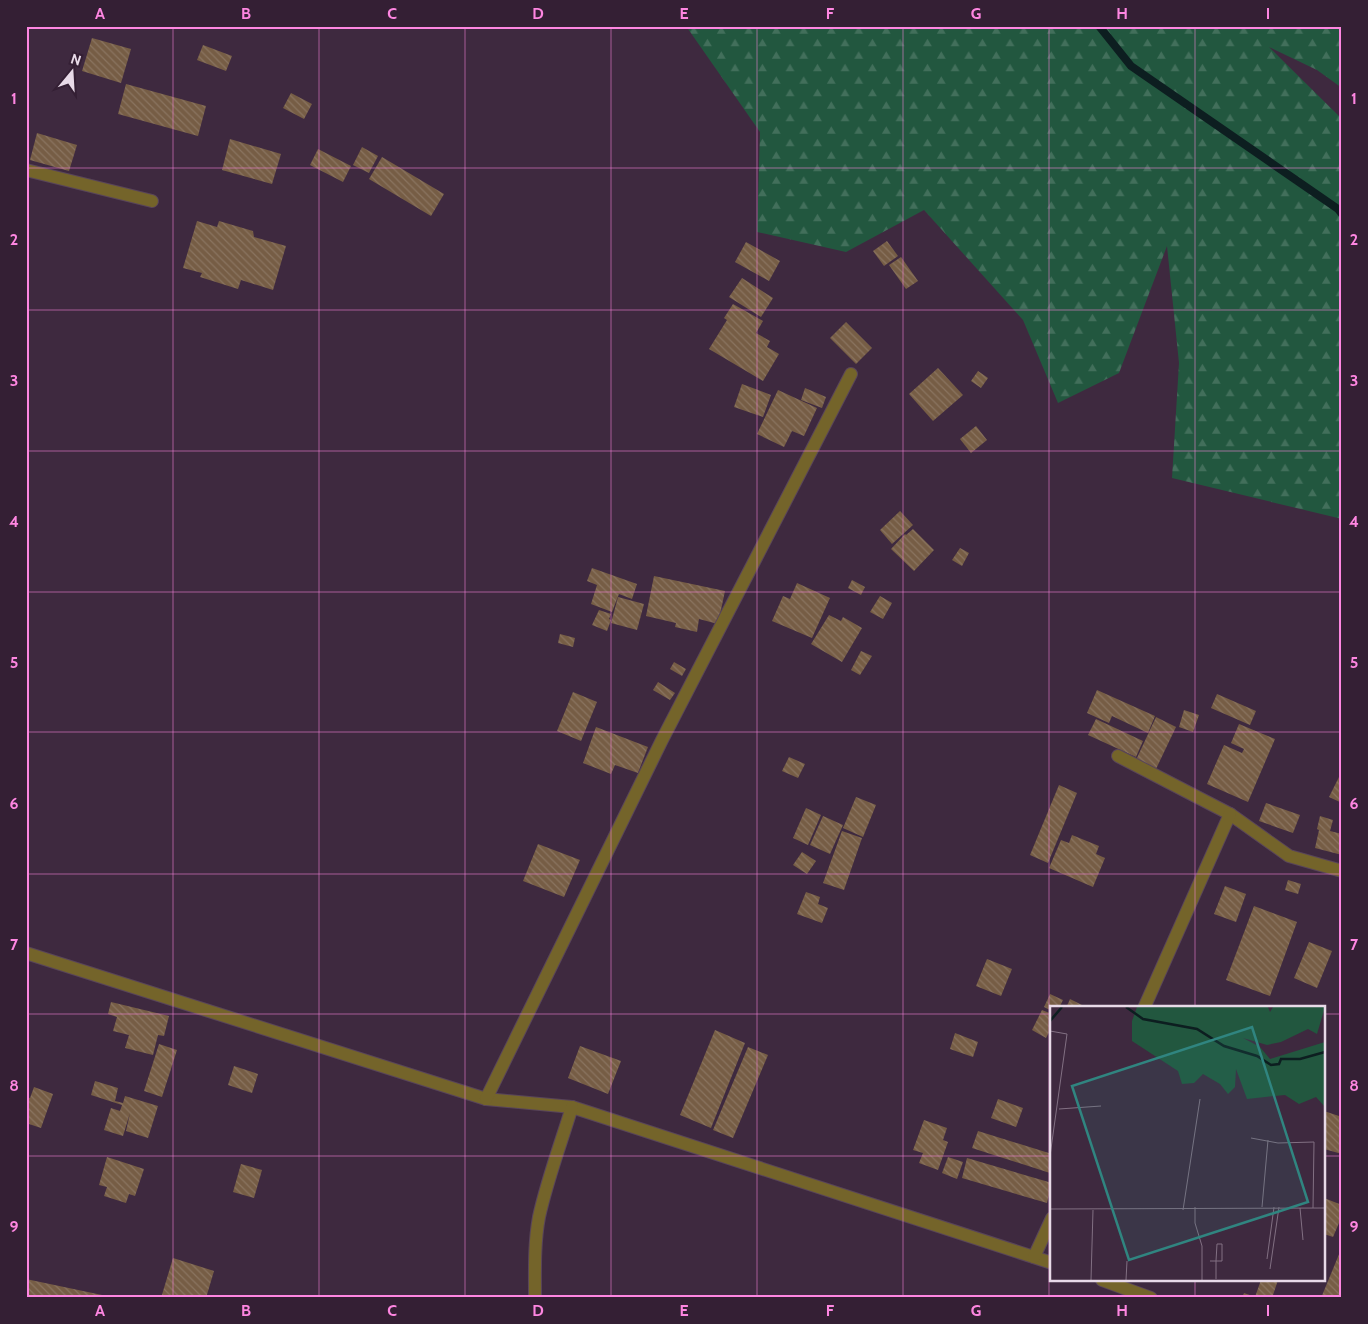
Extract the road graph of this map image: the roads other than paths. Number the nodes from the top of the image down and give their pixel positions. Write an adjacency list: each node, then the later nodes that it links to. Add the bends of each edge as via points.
1 (26, 170): 2 (street)
2 (152, 201)
3 (851, 374): 9 (street, via 662,740)
4 (1118, 756): 5 (street)
5 (1230, 814): 6 (street, via 1289,856); 8 (street)
6 (1342, 871)
7 (26, 953): 9 (street)
8 (1145, 1006)
9 (486, 1099): 10 (street)
10 (572, 1107): 12 (street); 17 (street, via 539,1218)
11 (1050, 1222): 12 (street)
12 (1034, 1257): 13 (street)
13 (1050, 1262)
14 (1105, 1282): 15 (street)
15 (1119, 1292): 16 (street)
16 (1150, 1297)
17 (536, 1298)

